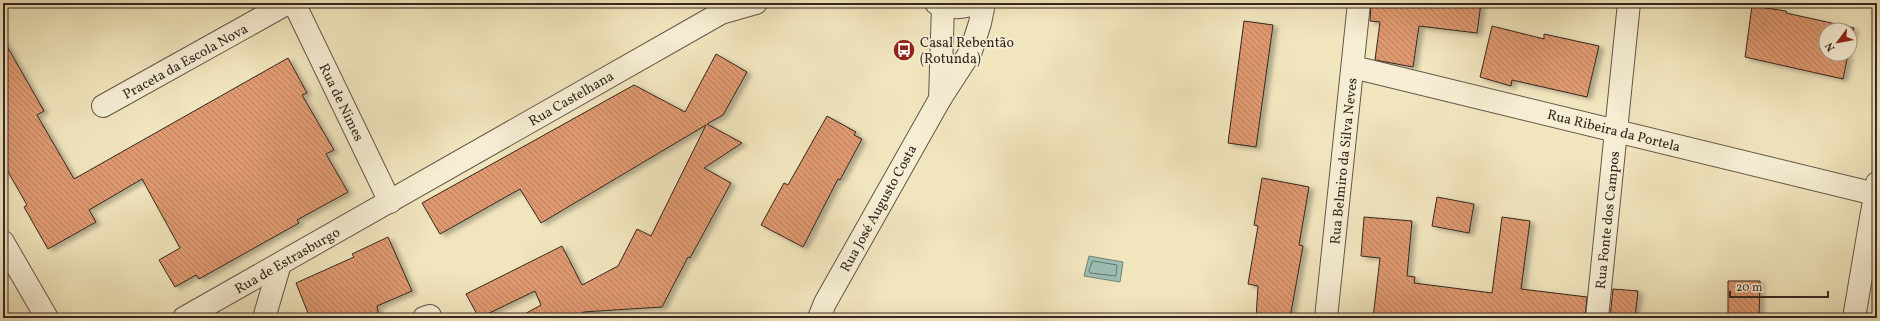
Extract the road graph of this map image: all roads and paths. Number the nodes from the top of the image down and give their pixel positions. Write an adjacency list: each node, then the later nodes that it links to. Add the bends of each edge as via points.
1 (288, 3): 11 (street, Praceta da Escola Nova)
2 (294, 3): 14 (street, Rua de Nimes)
3 (756, 3): 14 (street, Rua Castelhana, via 721,13)
4 (975, 3): 8 (street, Rua José Augusto Costa, via 958,7)
5 (984, 3): 10 (street, Rua José Augusto Costa, via 971,52)
6 (1360, 3): 9 (street, Rua Belmiro da Silva Neves)
7 (1629, 3): 12 (street, Rua Fonte dos Campos)
8 (940, 5): 10 (street, Rua José Augusto Costa)
9 (1353, 67): 12 (street, Rua Ribeira da Portela); 21 (street, Rua Belmiro da Silva Neves)
10 (940, 99): 20 (street, Rua José Augusto Costa, via 824,303)
11 (103, 106)
12 (1616, 131): 13 (street, Rua Ribeira da Portela); 22 (street, Rua Fonte dos Campos)
13 (1876, 188): 23 (street)
14 (390, 202): 16 (street, Rua de Estrasburgo)
15 (3, 242): 17 (street)
16 (280, 264): 18 (street, Rua de Estrasburgo); 19 (street)
17 (47, 318)
18 (184, 318)
19 (264, 318)
20 (819, 318)
21 (1326, 318)
22 (1596, 318)
23 (1854, 318)

